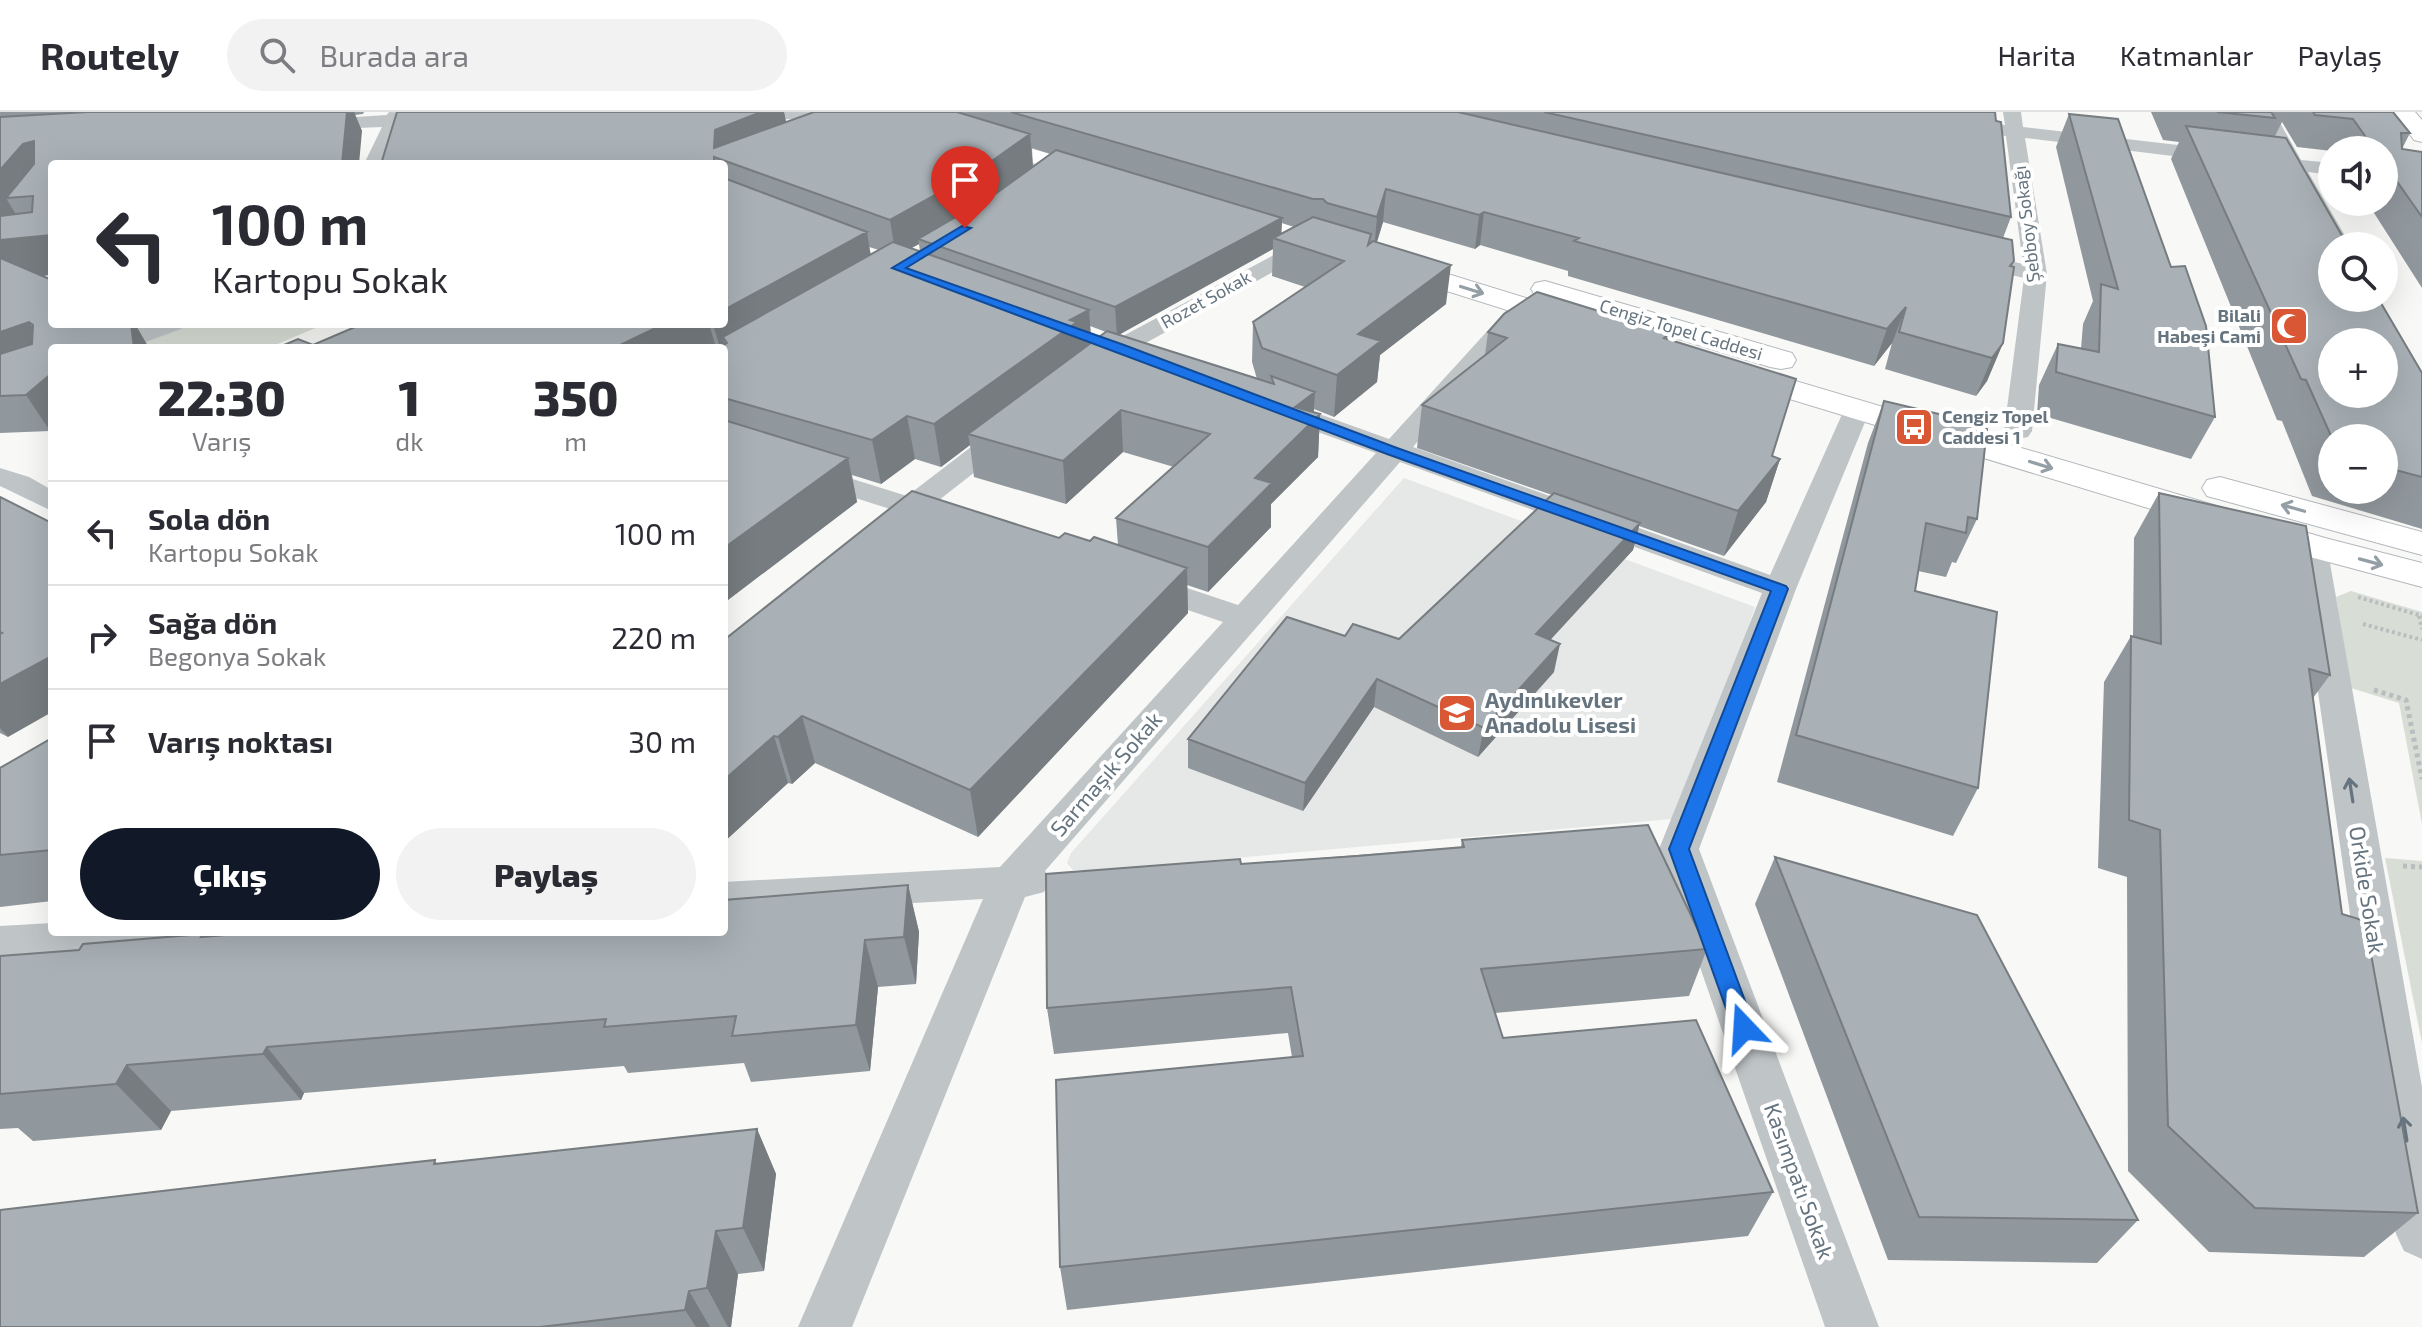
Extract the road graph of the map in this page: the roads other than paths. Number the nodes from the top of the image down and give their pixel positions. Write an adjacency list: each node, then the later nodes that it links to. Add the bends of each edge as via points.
1 (751, 112): 6 (street)
2 (2265, 112): 12 (street)
3 (2404, 112): 10 (main road)
4 (397, 116): 5 (street); 9 (street); 11 (street)
5 (457, 118)
6 (812, 119)
7 (2013, 121): 8 (street); 12 (street); 18 (street, Şebboy Sokağı)
8 (1939, 122)
9 (288, 126)
10 (2422, 135)
11 (376, 160)
12 (2295, 164): 13 (street); 15 (street)
13 (2318, 167)
14 (1126, 174): 14 (main road, via 955,124 1045,172)
15 (2332, 232)
16 (1313, 240): 19 (main road, Cengiz Topel Caddesi, one-way to 19); 23 (street, Rozet Sokak); 29 (main road, Cengiz Topel Caddesi, via 1202,197)
17 (1944, 252): 18 (street)
18 (2036, 274): 29 (street, Şebboy Sokağı)
19 (1523, 306): 27 (main road, Cengiz Topel Caddesi); 31 (street, Sarmaşık Sokak)
20 (161, 328): 22 (street)
21 (1090, 337): 23 (street)
22 (117, 344)
23 (1119, 348): 24 (street); 25 (street, Rozet Sokak)
24 (1148, 359)
25 (1070, 385)
26 (1248, 397): 31 (street)
27 (1857, 410): 41 (main road, Cengiz Topel Caddesi, one-way to 41); 44 (street, Kasımpatı Sokak)
28 (1034, 413): 37 (street)
29 (2018, 431): 33 (main road, Cengiz Topel Caddesi)
30 (728, 448): 37 (street)
31 (1392, 451): 44 (street); 45 (street, Sarmaşık Sokak)
32 (48, 469): 35 (street)
33 (2168, 473)
34 (2198, 481): 40 (main road, one-way to 34)
35 (6, 484): 36 (street)
36 (48, 500)
37 (912, 506): 38 (street); 39 (street)
38 (957, 521)
39 (865, 544)
40 (2422, 544)
41 (2312, 546): 43 (main road, Cengiz Topel Caddesi, one-way to 43); 51 (street, Orkide Sokak, one-way to 41)
42 (1108, 572): 45 (street)
43 (2422, 575)
44 (1780, 589): 53 (street, Kasımpatı Sokak, via 1663,850)
45 (1244, 618): 47 (street, Sarmaşık Sokak)
46 (1075, 879): 47 (street)
47 (1011, 882): 48 (street); 52 (street, Sarmaşık Sokak)
48 (728, 898)
49 (101, 936): 50 (street)
50 (0, 943)
51 (2422, 1234)
52 (825, 1327)
53 (1852, 1327)

